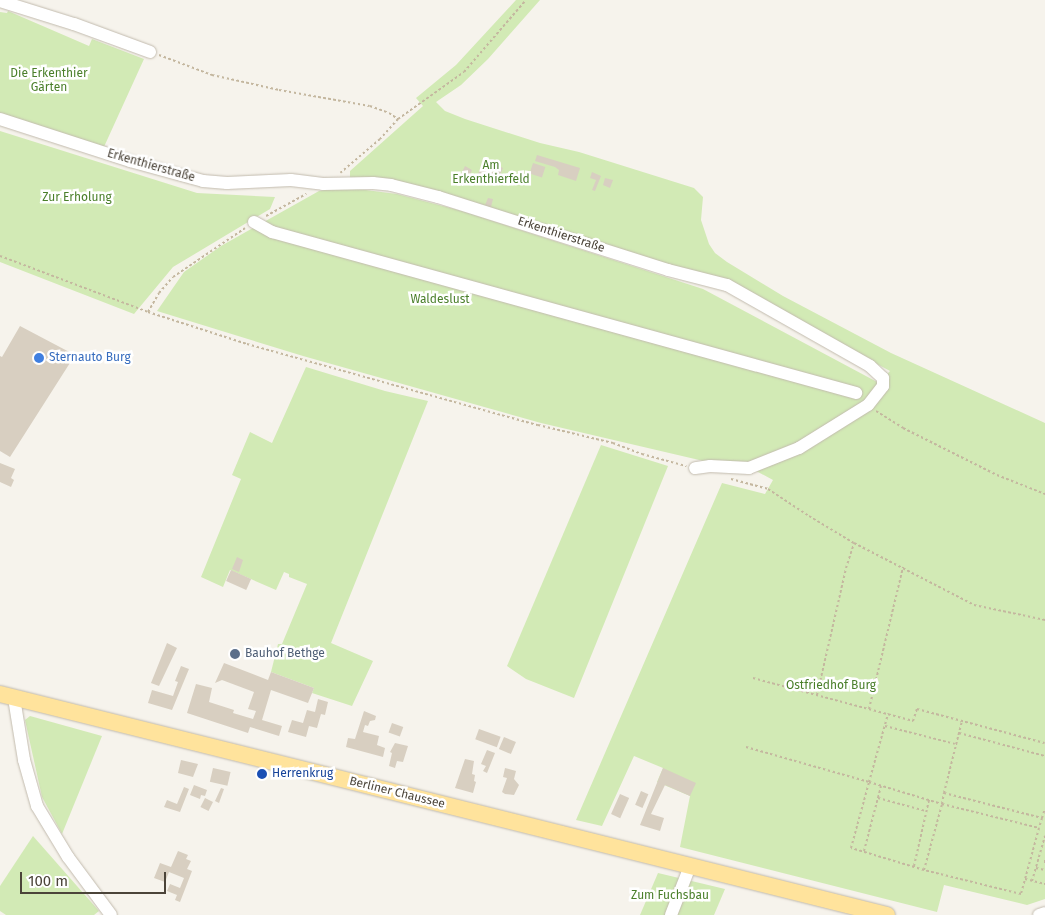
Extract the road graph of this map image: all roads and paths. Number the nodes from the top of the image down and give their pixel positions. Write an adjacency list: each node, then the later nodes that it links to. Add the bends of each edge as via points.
1 (526, 0): 5 (path, via 464,72)
2 (0, 1): 3 (street, via 82,26)
3 (150, 52): 5 (path, via 212,75 370,106)
4 (0, 119): 6 (street, Erkenthierstraße, via 186,178 216,182 291,180)
5 (398, 119): 6 (path, via 362,155)
6 (323, 184): 7 (path); 11 (street, Erkenthierstraße, via 373,183 410,190 668,270 727,285 878,371 883,378 883,386)
7 (254, 222): 9 (path, via 173,277); 10 (street, via 263,229 291,237)
8 (0, 256): 9 (path)
9 (148, 312): 12 (path, via 247,344)
10 (856, 393)
11 (868, 405): 12 (street, Erkenthierstraße, via 799,448 749,468); 14 (path, via 904,428 997,475)
12 (695, 468)
13 (731, 479): 15 (path, via 768,489)
14 (1045, 494)
15 (854, 543): 16 (path); 19 (path)
16 (903, 567): 17 (path, via 974,605); 21 (path)
17 (1045, 620)
18 (753, 678): 19 (path)
19 (817, 695): 21 (path)
20 (7, 696): 44 (main road, Berliner Chaussee); 53 (street, via 37,806 68,858)
21 (869, 709): 22 (path)
22 (888, 714): 23 (path, via 913,721 917,709); 24 (path)
23 (962, 721): 25 (path); 26 (path)
24 (885, 726): 27 (path); 30 (path)
25 (959, 734): 27 (path); 29 (path)
26 (1045, 743)
27 (956, 744): 32 (path)
28 (746, 747): 30 (path)
29 (1045, 756)
30 (869, 782): 31 (path); 41 (path, via 851,848)
31 (881, 786): 33 (path); 34 (path)
32 (944, 793): 35 (path); 38 (path)
33 (878, 798): 37 (path); 41 (path)
34 (929, 800): 35 (path); 37 (path)
35 (942, 804): 39 (path); 47 (path)
36 (1045, 808): 38 (path)
37 (927, 811): 45 (path)
38 (1042, 818): 39 (path)
39 (1039, 828): 49 (path)
40 (1045, 836): 46 (path)
41 (864, 852): 45 (path)
42 (1045, 860): 43 (path)
43 (1045, 864)
44 (690, 866): 54 (street); 55 (main road, Berliner Chaussee)
45 (914, 867): 47 (path)
46 (1036, 868): 48 (path); 50 (path)
47 (924, 870): 49 (path, via 1021,894)
48 (1045, 870)
49 (1025, 879): 50 (path)
50 (1032, 881): 51 (path)
51 (1045, 884)
52 (1045, 913): 56 (street)
53 (111, 915)
54 (671, 915)
55 (887, 915)
56 (1039, 915)

